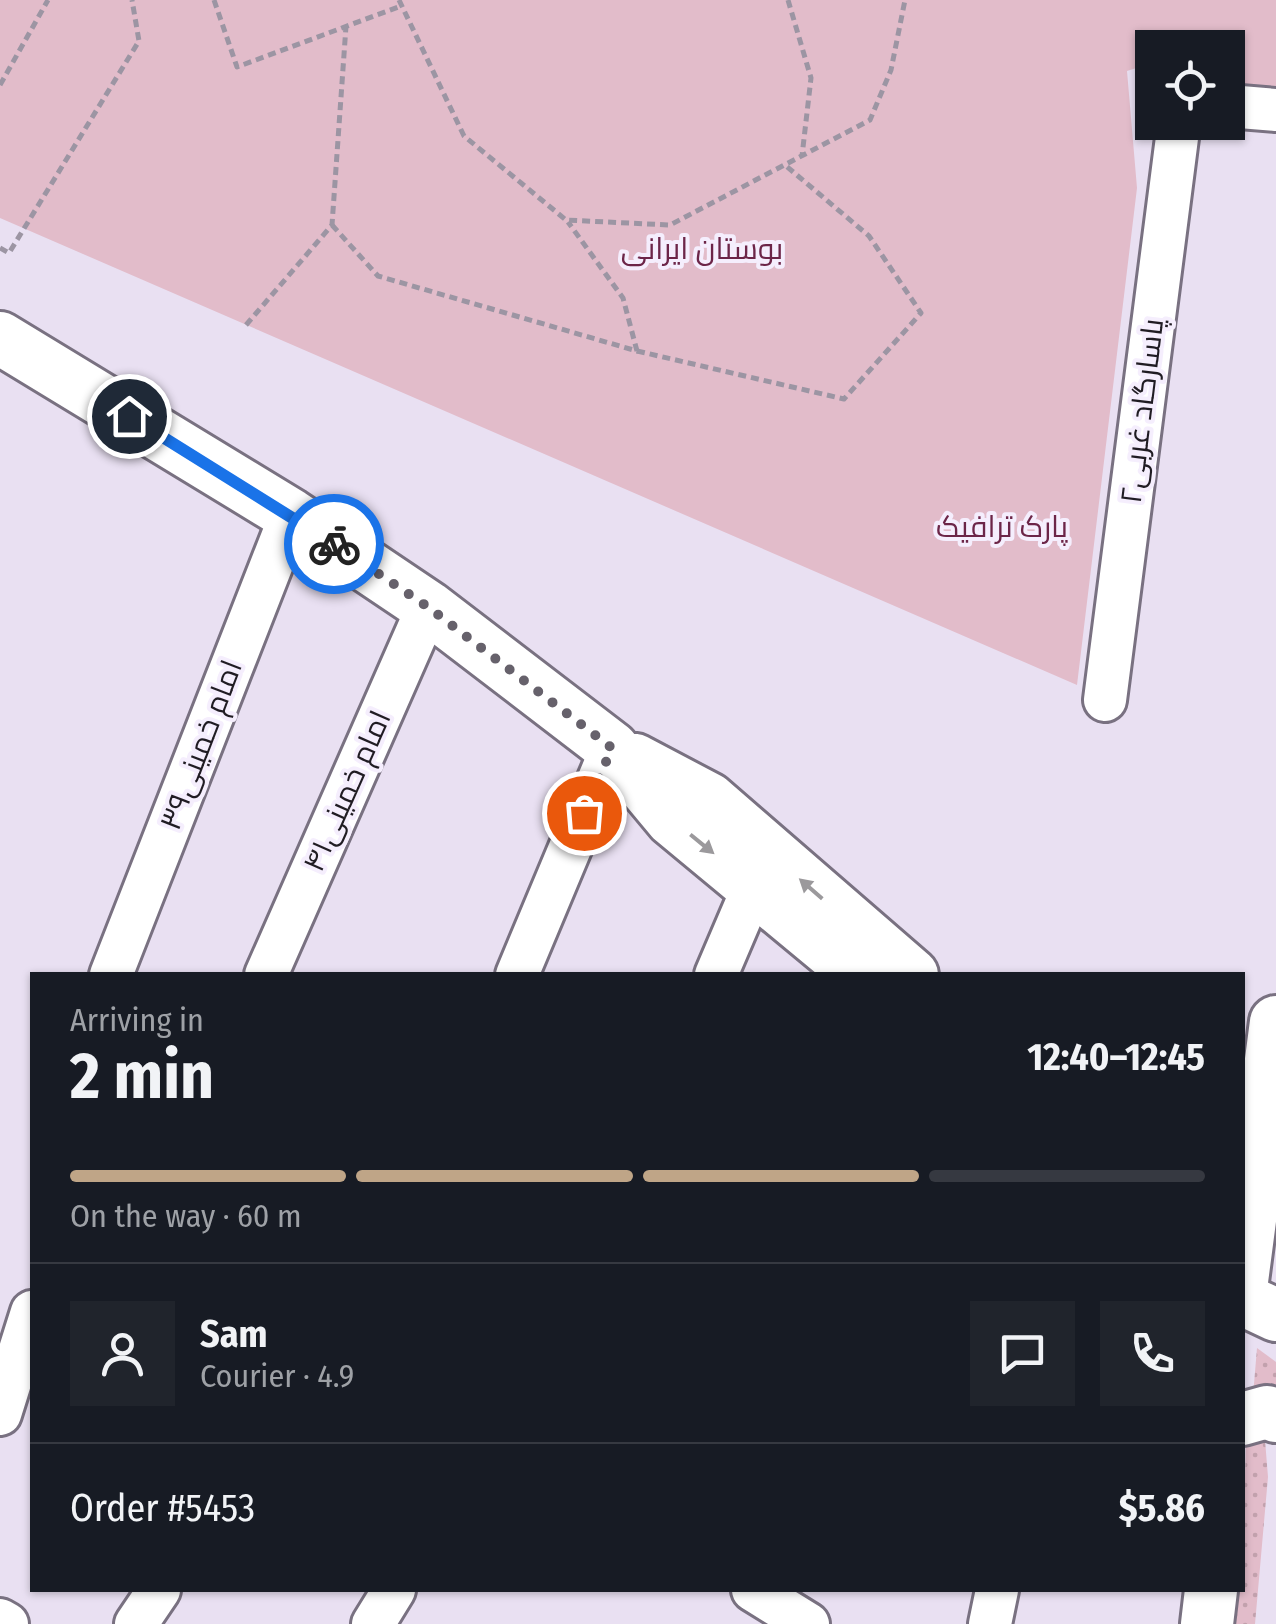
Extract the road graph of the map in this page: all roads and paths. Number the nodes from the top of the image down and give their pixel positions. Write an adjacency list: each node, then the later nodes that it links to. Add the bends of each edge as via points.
1 (48, 0): 8 (path)
2 (132, 0): 16 (path, via 139,40 9,253)
3 (214, 0): 7 (path, via 237,67)
4 (788, 0): 12 (path, via 810,78)
5 (904, 0): 12 (path, via 891,70 870,120)
6 (400, 3): 7 (path); 14 (path, via 464,136)
7 (346, 26): 15 (path)
8 (0, 85)
9 (1245, 107): 10 (street)
10 (1276, 110)
11 (1177, 140): 22 (street, پاسارگاد غربی۲)
12 (802, 156): 13 (path)
13 (785, 165): 14 (path, via 670,225); 19 (path, via 869,236 920,313 844,399)
14 (566, 220): 19 (path, via 623,298)
15 (332, 225): 17 (path); 19 (path, via 378,276)
16 (0, 248)
17 (246, 325)
18 (0, 338): 20 (main road)
19 (638, 351)
20 (290, 515): 21 (main road); 25 (street, امام خمینی۳۹)
21 (428, 607): 23 (main road); 26 (street, امام خمینی۴۱)
22 (1105, 700)
23 (612, 748): 24 (main road, one-way to 24, via 672,820); 27 (street); 30 (main road, one-way to 23, via 709,799)
24 (754, 886): 28 (street); 29 (main road)
25 (112, 972)
26 (267, 972)
27 (518, 972)
28 (717, 972)
29 (855, 972)
30 (909, 972)
31 (1276, 995): 33 (main road)
32 (1276, 1022): 34 (main road)
33 (1245, 1059)
34 (1268, 1148): 35 (main road)
35 (1250, 1272): 36 (main road)
36 (1276, 1315)
37 (30, 1318): 38 (street)
38 (0, 1414)
39 (1276, 1416): 40 (main road)
40 (1245, 1418)
41 (158, 1592): 45 (street)
42 (393, 1592): 46 (street)
43 (997, 1592): 47 (street)
44 (1211, 1592): 48 (main road)
45 (136, 1624)
46 (374, 1624)
47 (990, 1624)
48 (1208, 1624)

